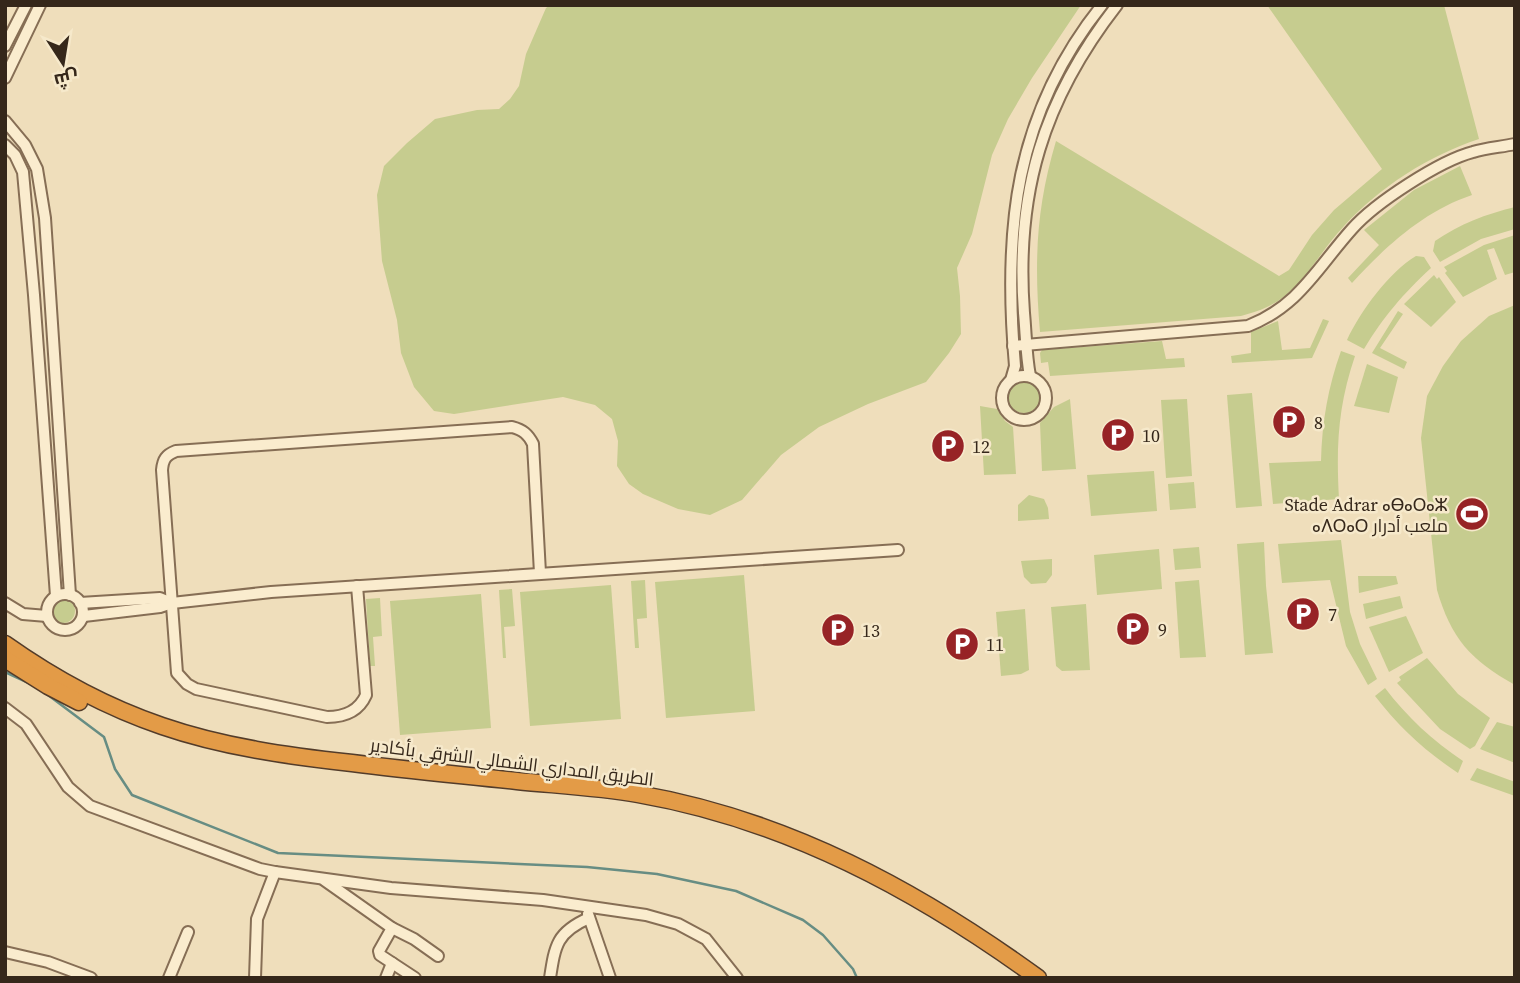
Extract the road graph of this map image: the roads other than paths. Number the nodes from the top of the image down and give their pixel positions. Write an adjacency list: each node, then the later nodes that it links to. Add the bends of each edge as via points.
1 (26, 5): 5 (street)
2 (40, 5): 6 (street)
3 (1102, 5): 10 (street, via 1068,53 1041,106 1022,163 1011,251)
4 (1116, 5): 11 (street, via 1074,67 1041,140 1023,234)
5 (5, 46)
6 (5, 78)
7 (5, 121): 17 (street, via 37,169 45,218)
8 (1515, 144): 11 (street, via 1471,152 1397,192 1354,227 1287,305 1266,319 1248,326)
9 (5, 145): 18 (street, via 23,172)
10 (1013, 346): 11 (street); 13 (street)
11 (1027, 346): 12 (street)
12 (1030, 376): 13 (street); 13 (street, via 1044,387 1047,401 1039,415 1026,421 1013,418 1004,409 1003,390)
13 (1011, 380)
14 (898, 550): 15 (street)
15 (540, 573): 16 (street); 21 (street, via 533,444 520,429 176,451 164,459 162,470)
16 (357, 586): 21 (street); 21 (street, via 366,695 362,704 338,717 196,689 177,673)
17 (69, 595): 18 (street); 20 (street)
18 (56, 596): 22 (street, via 48,605)
19 (5, 603): 22 (street, via 23,614)
20 (80, 603): 21 (street, via 160,598); 23 (street)
21 (172, 603): 23 (street)
22 (47, 616): 23 (street, via 54,627 66,631)
23 (84, 616)
24 (5, 644): 45 (highway, الطريق المداري الشمالي الشرقي بأكادير, via 105,703 163,727 228,744 334,761 639,794 741,820 813,846 903,889)
25 (5, 659): 44 (highway, الطريق المداري الشمالي الشرقي بأكادير, via 97,711 196,748 325,771 633,804 732,828 805,854 892,895)
26 (5, 708): 27 (street, via 26,724 68,787 96,810)
27 (275, 872): 28 (street); 38 (street, via 257,919)
28 (322, 878): 29 (street); 31 (street)
29 (586, 906): 30 (street); 43 (street, via 678,925 706,939)
30 (589, 918): 41 (street, via 559,939); 42 (street)
31 (392, 928): 34 (street); 35 (street, via 379,951)
32 (188, 932): 37 (street)
33 (5, 952): 36 (street)
34 (438, 956)
35 (392, 963): 39 (street); 40 (street)
36 (91, 978)
37 (169, 978)
38 (255, 978)
39 (386, 978)
40 (415, 978)
41 (550, 978)
42 (610, 978)
43 (737, 978)
44 (1020, 978)
45 (1038, 978)

